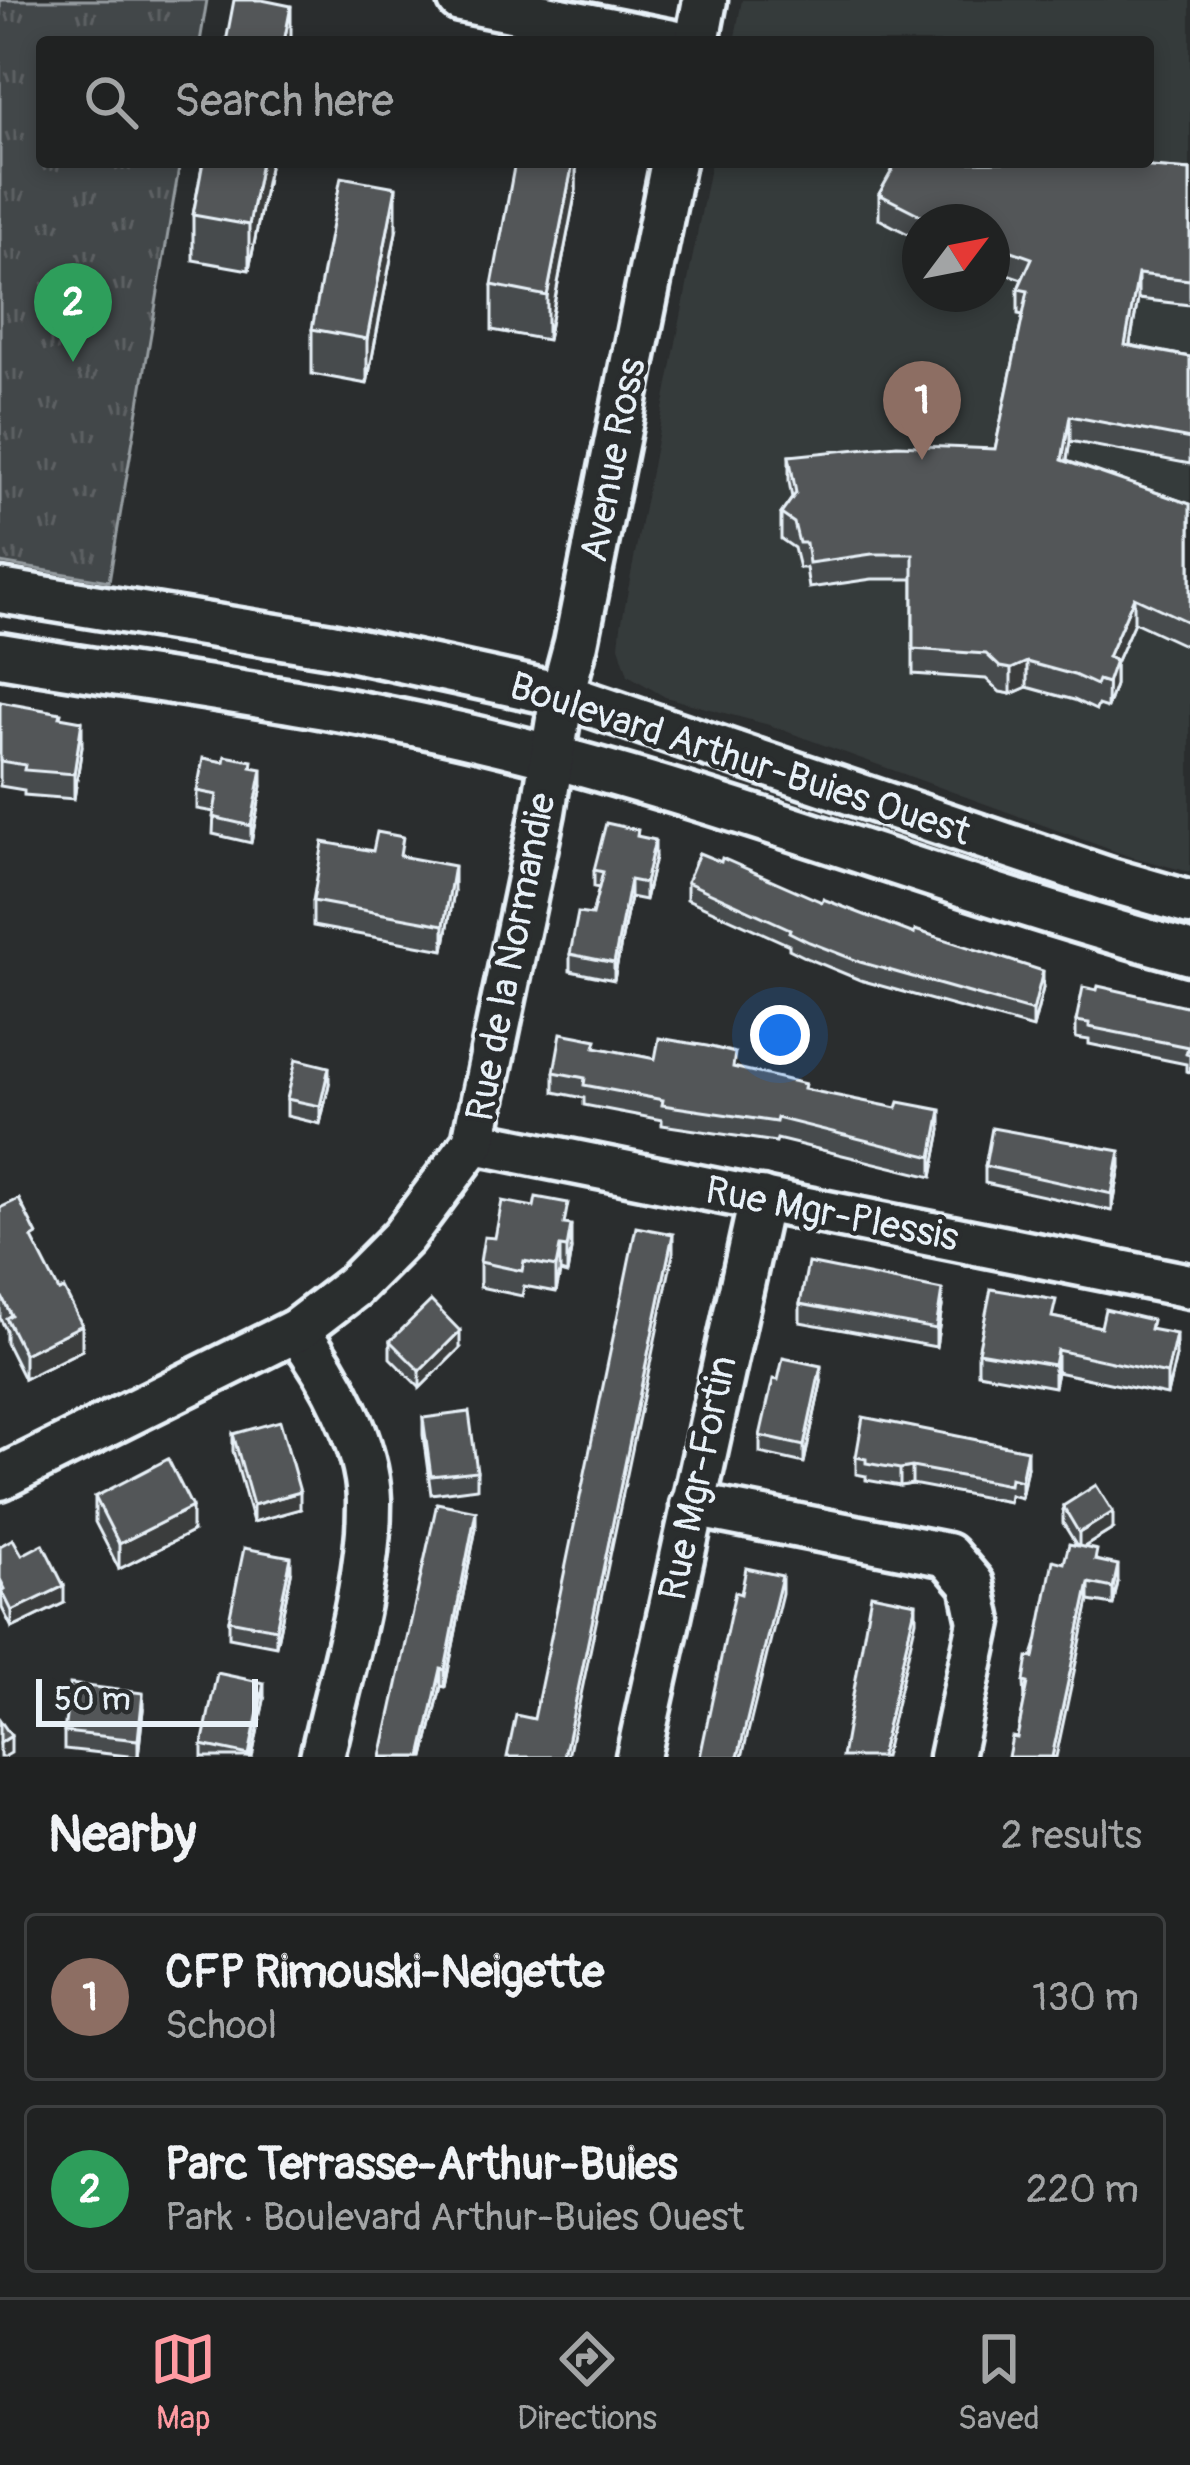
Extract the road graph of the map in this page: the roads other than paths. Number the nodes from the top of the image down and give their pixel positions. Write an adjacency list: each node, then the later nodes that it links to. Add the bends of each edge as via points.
1 (460, 0): 3 (street)
2 (705, 0): 4 (street)
3 (643, 36)
4 (698, 36)
5 (672, 168): 8 (street, Avenue Ross)
6 (0, 591): 8 (street, Boulevard Arthur-Buies Ouest, via 331,645)
7 (0, 655): 9 (street, Boulevard Arthur-Buies Ouest)
8 (562, 695): 9 (street, Avenue Ross); 10 (street, Boulevard Arthur-Buies Ouest)
9 (550, 756): 11 (street, Boulevard Arthur-Buies Ouest); 12 (street, Rue de la Normandie)
10 (1190, 903)
11 (1190, 953)
12 (474, 1142): 13 (street, Rue Mgr-Plessis); 15 (street, Rue de la Normandie, via 403,1237)
13 (761, 1199): 14 (street, Rue Mgr-Plessis); 17 (street, Rue Mgr-Fortin)
14 (1190, 1286)
15 (297, 1330): 16 (street, Rue de la Normandie); 18 (street, via 359,1448 369,1498 363,1565)
16 (0, 1478)
17 (692, 1505): 19 (street, Rue Mgr-Fortin); 20 (street, via 947,1556 972,1584 980,1622)
18 (322, 1757)
19 (638, 1757)
20 (950, 1757)

